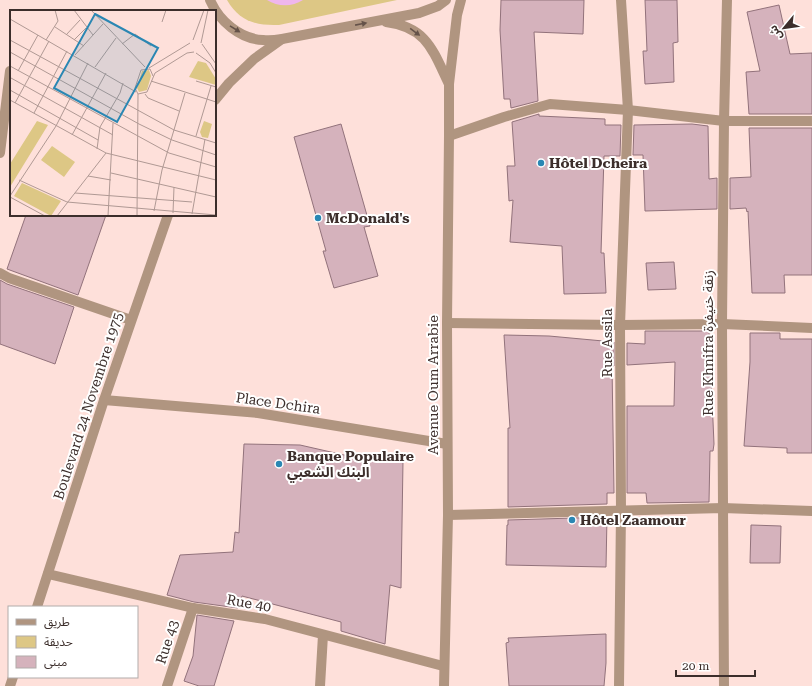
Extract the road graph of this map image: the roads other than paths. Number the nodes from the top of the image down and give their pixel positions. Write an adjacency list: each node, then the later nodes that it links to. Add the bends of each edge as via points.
1 (446, 0): 6 (street, via 438,6 419,12)
2 (460, 0): 9 (street, Avenue Oum Arrabie)
3 (621, 0): 11 (street, Rue Assila)
4 (727, 0): 12 (street, Rue Khnifra زنقة خنيفرة)
5 (216, 11): 7 (street, one-way to 7, via 226,24 243,35 262,40)
6 (379, 20): 7 (street, one-way to 6); 9 (street, Avenue Oum Arrabie, one-way to 9, via 413,29 426,40)
7 (282, 39): 10 (street, via 254,59 228,83)
8 (10, 71): 15 (street)
9 (448, 84): 14 (street, Avenue Oum Arrabie)
10 (216, 99)
11 (628, 110): 12 (street); 14 (street, via 550,104); 21 (street, Rue Assila)
12 (724, 121): 13 (street); 20 (street, Rue Khnifra زنقة خنيفرة)
13 (812, 121)
14 (450, 136): 19 (street, Avenue Oum Arrabie)
15 (0, 154)
16 (168, 216): 18 (street, Boulevard 24 Novembre 1975)
17 (0, 273): 18 (street)
18 (131, 320): 23 (street, Boulevard 24 Novembre 1975)
19 (447, 323): 21 (street); 24 (street, Avenue Oum Arrabie)
20 (722, 324): 21 (street); 22 (street); 25 (street, Rue Khnifra زنقة خنيفرة)
21 (620, 325): 26 (street, Rue Assila)
22 (812, 328)
23 (104, 400): 24 (street, Place Dchira, via 258,413); 29 (street, Boulevard 24 Novembre 1975)
24 (447, 444): 28 (street, Avenue Oum Arrabie)
25 (723, 508): 26 (street); 27 (street); 38 (street, Rue Khnifra زنقة خنيفرة)
26 (621, 511): 28 (street); 37 (street, Rue Assila)
27 (812, 512)
28 (448, 515): 33 (street, Avenue Oum Arrabie)
29 (48, 574): 30 (street, Boulevard 24 Novembre 1975); 31 (street, Rue 40)
30 (37, 606)
31 (193, 608): 32 (street, Rue 40, via 266,620); 34 (street, Rue 43)
32 (323, 635): 33 (street, Rue 40); 35 (street)
33 (443, 666): 36 (street, Avenue Oum Arrabie)
34 (167, 686)
35 (320, 686)
36 (444, 686)
37 (619, 686)
38 (724, 686)

